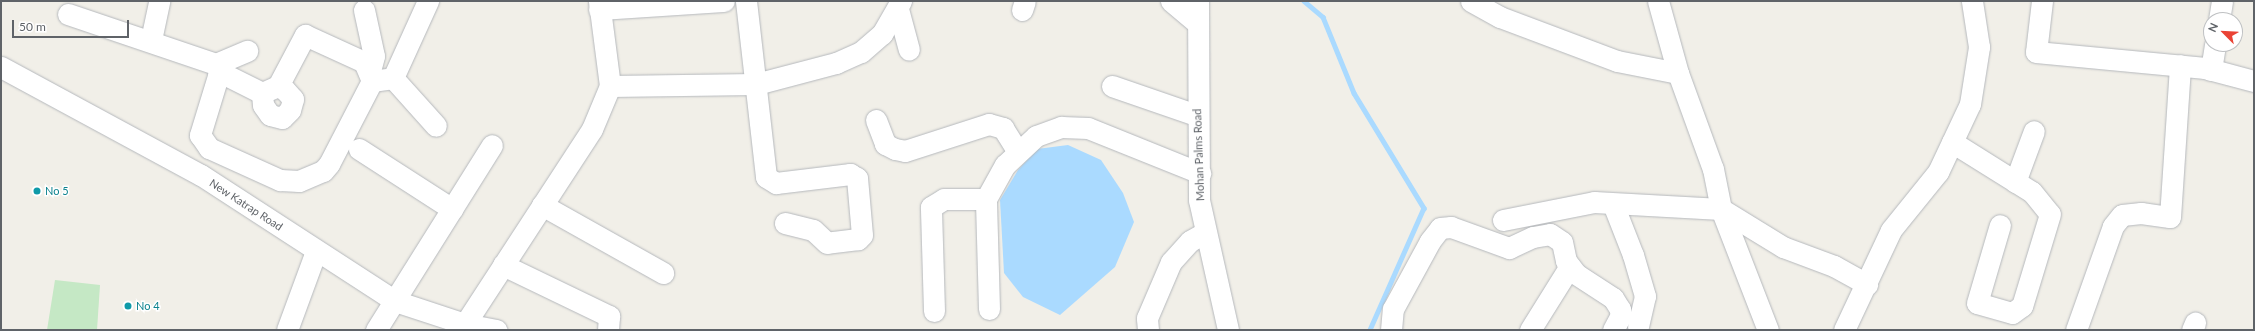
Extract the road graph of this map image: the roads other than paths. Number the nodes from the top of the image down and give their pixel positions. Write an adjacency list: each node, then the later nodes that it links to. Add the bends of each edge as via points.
1 (158, 1): 17 (street)
2 (428, 1): 26 (street)
3 (724, 1): 11 (street)
4 (746, 1): 28 (street)
5 (1171, 1): 14 (street)
6 (1471, 1): 24 (street, via 1500,17 1617,61)
7 (1658, 1): 24 (street)
8 (1972, 1): 35 (street, via 1979,47 1970,104)
9 (2042, 1): 21 (street, via 2036,52)
10 (2222, 1): 15 (street)
11 (599, 5): 29 (street)
12 (899, 5): 18 (street); 28 (street, via 882,34 861,52 836,63)
13 (364, 10): 25 (street, via 374,56)
14 (1196, 11): 31 (street, Mohan Palms Road, via 1201,63)
15 (2220, 12)
16 (68, 14): 17 (street)
17 (150, 40): 19 (street, via 216,64)
18 (909, 50)
19 (246, 51)
20 (2214, 52): 23 (street)
21 (2180, 64): 23 (street); 71 (street, via 2170,217 2141,213 2122,215 2113,226)
22 (1, 67): 50 (street, New Katrap Road, via 201,175)
23 (2211, 70): 27 (street)
24 (1678, 73): 45 (street, via 1701,129)
25 (371, 76): 25 (street, via 329,164 323,171 299,181 280,180 209,148 200,135 218,76 226,75 270,90 305,35 364,62); 26 (street)
26 (393, 78): 33 (street)
27 (2254, 81)
28 (756, 84): 29 (street); 47 (street, via 766,177 771,182 850,174 857,178 862,235 858,239 828,243 813,230)
29 (610, 86): 43 (street, via 592,129)
30 (1112, 86): 31 (street)
31 (1196, 115): 39 (street, Mohan Palms Road)
32 (876, 120): 38 (street, via 885,144 894,149 905,151 989,124 1003,128)
33 (436, 126)
34 (2034, 131): 40 (street)
35 (1952, 142): 40 (street); 54 (street, via 1938,172 1891,230)
36 (492, 145): 44 (street)
37 (359, 149): 44 (street)
38 (1018, 152): 39 (street, via 1036,136 1061,127 1088,128); 41 (street, via 1005,165)
39 (1200, 173): 49 (street, Mohan Palms Road, via 1199,200)
40 (2015, 182): 48 (street, via 2038,198 2050,214 2022,306 2012,313 1977,303)
41 (986, 199): 56 (street); 57 (street, via 944,199 931,207)
42 (1613, 204): 45 (street); 46 (street, via 1594,202); 58 (street, via 1633,254 1644,296)
43 (542, 205): 51 (street); 53 (street)
44 (452, 209): 55 (street)
45 (1721, 210): 54 (street, via 1783,247 1834,266); 69 (street)
46 (1503, 220)
47 (785, 223)
48 (2000, 225)
49 (1206, 232): 64 (street, via 1190,241 1171,262 1147,318); 65 (street, Mohan Palms Road)
50 (316, 251): 55 (street, New Katrap Road); 60 (street)
51 (504, 265): 59 (street); 63 (street, via 609,316)
52 (1570, 266): 66 (street, via 1562,242 1550,234 1533,237 1509,248 1451,227 1440,228 1393,309); 67 (street); 68 (street, via 1576,274 1613,298 1621,315)
53 (663, 272)
54 (1867, 284): 70 (street)
55 (395, 301): 59 (street, New Katrap Road); 61 (street)
56 (989, 309)
57 (934, 311)
58 (1638, 326)
59 (463, 327): 62 (street, New Katrap Road)
60 (287, 330)
61 (376, 330)
62 (496, 330)
63 (608, 330)
64 (1148, 330)
65 (1228, 330)
66 (1390, 330)
67 (1530, 330)
68 (1613, 330)
69 (1768, 330)
70 (1844, 330)
71 (2076, 330)

